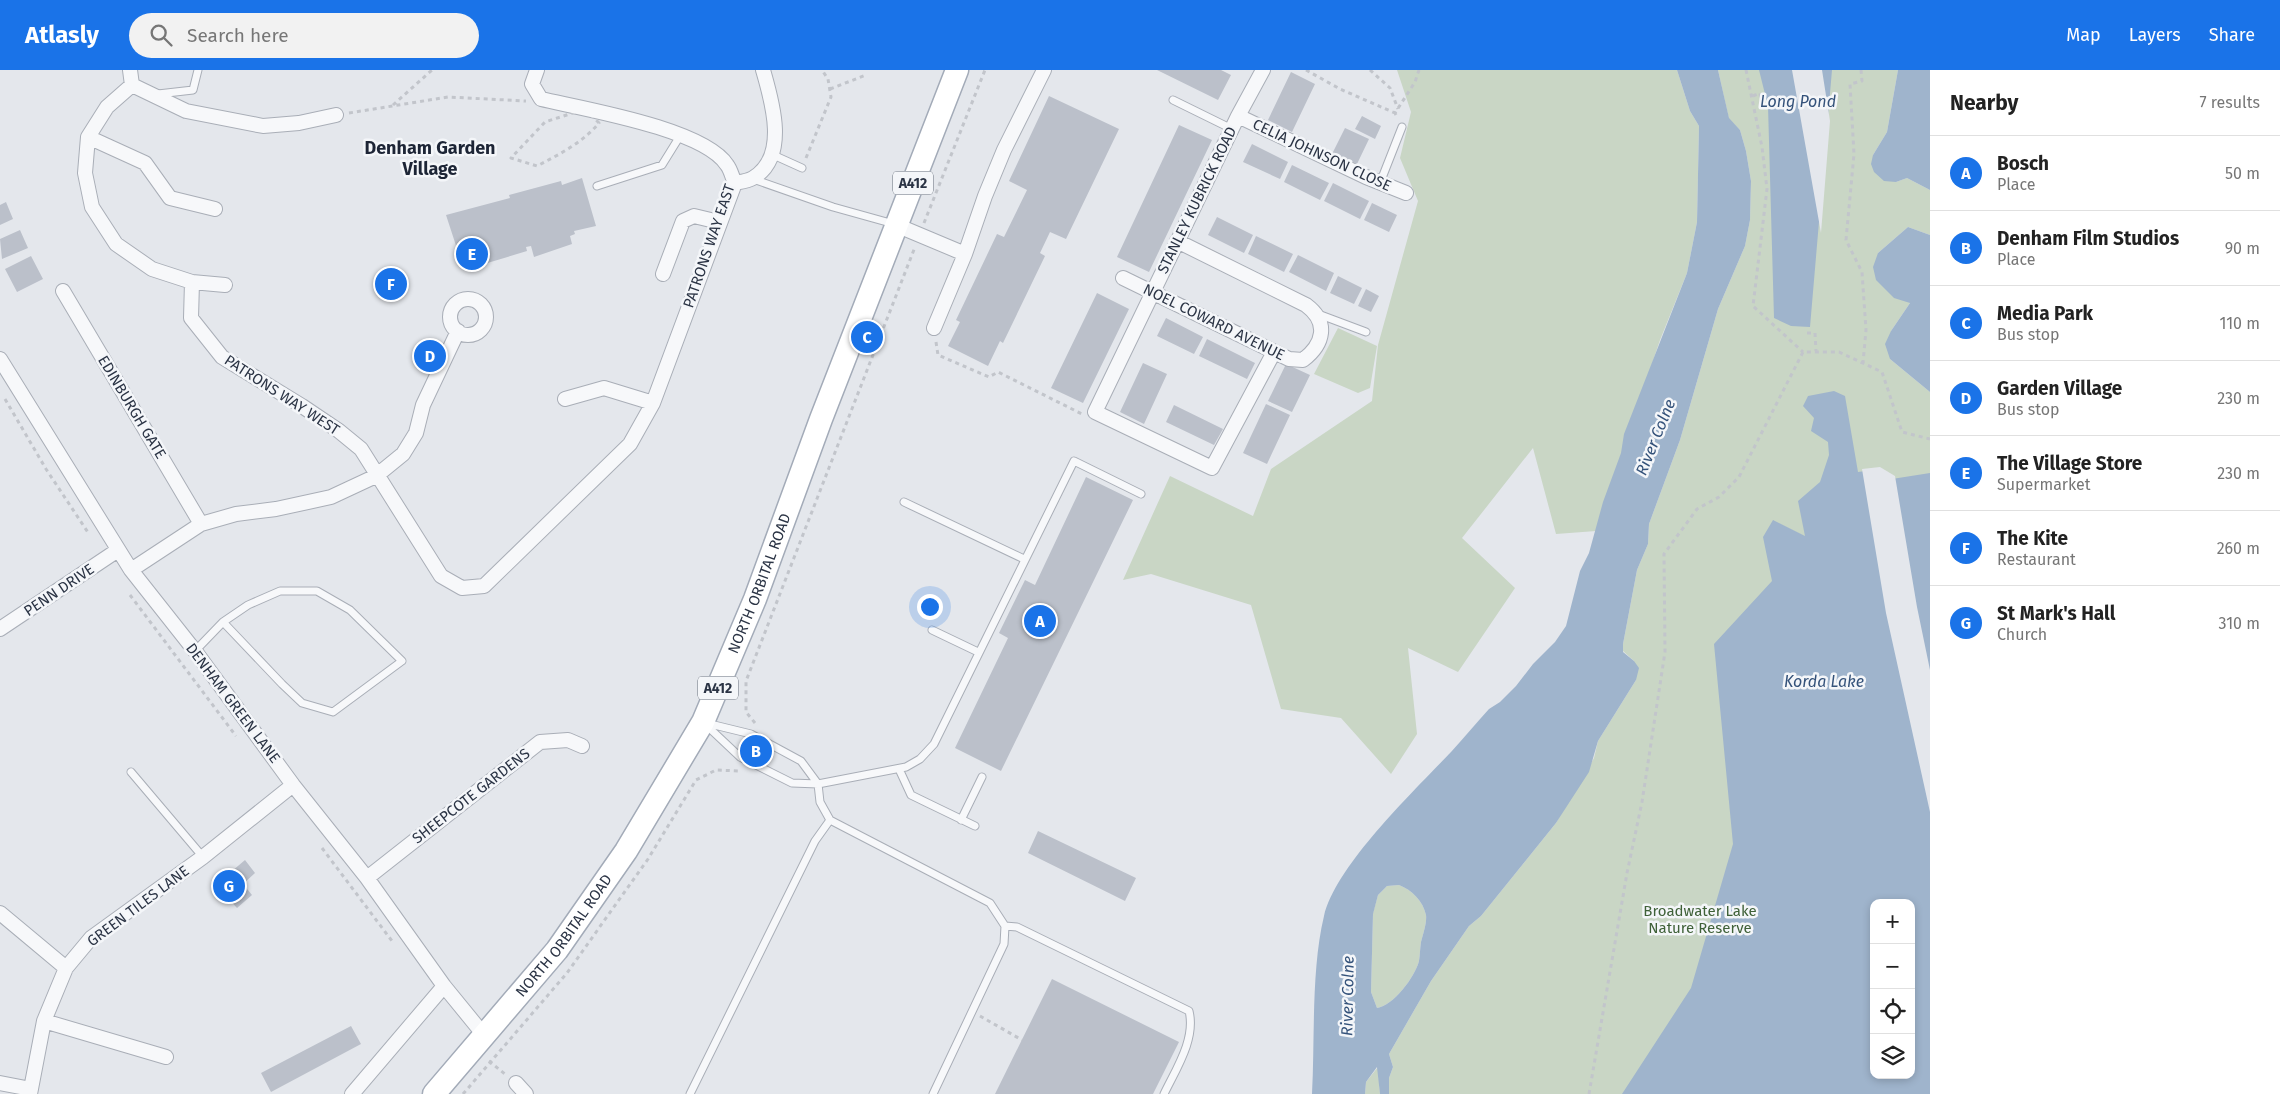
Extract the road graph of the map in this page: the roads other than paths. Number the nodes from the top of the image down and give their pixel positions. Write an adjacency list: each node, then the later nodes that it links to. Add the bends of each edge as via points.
1 (130, 70): 8 (street)
2 (198, 70): 9 (lane, via 193,90)
3 (537, 70): 15 (street, PATRONS WAY EAST, via 532,84 541,99 648,123)
4 (763, 70): 17 (street, via 772,101 776,134)
5 (957, 70): 26 (main road, NORTH ORBITAL ROAD / A412)
6 (1044, 70): 28 (street, via 1004,150)
7 (1263, 70): 12 (street, STANLEY KUBRICK ROAD)
8 (132, 85): 9 (street); 16 (street, via 107,107)
9 (152, 95): 11 (street, via 186,111 263,126)
10 (1173, 100): 14 (lane)
11 (336, 115)
12 (1238, 116): 14 (street, STANLEY KUBRICK ROAD); 21 (street, CELIA JOHNSON CLOSE)
13 (1402, 128): 21 (lane)
14 (1232, 129): 27 (street, STANLEY KUBRICK ROAD)
15 (680, 136): 20 (street, PATRONS WAY EAST, via 707,147 727,164); 22 (lane, via 662,166)
16 (88, 137): 24 (street, via 145,163 170,198); 31 (street, via 85,173 92,207 116,244 152,269)
17 (770, 154): 18 (lane); 19 (street, via 766,166)
18 (802, 168)
19 (753, 179): 20 (street); 26 (lane)
20 (735, 183): 25 (street, PATRONS WAY EAST)
21 (1380, 183): 23 (street, CELIA JOHNSON CLOSE)
22 (597, 186)
23 (1406, 193)
24 (215, 209)
25 (719, 222): 29 (street, via 694,216 683,221); 42 (street, PATRONS WAY EAST)
26 (896, 224): 28 (street); 55 (main road, NORTH ORBITAL ROAD / A412, via 755,599)
27 (1177, 241): 34 (street, STANLEY KUBRICK ROAD); 35 (street)
28 (965, 254): 36 (street)
29 (663, 274)
30 (1123, 278): 34 (street, NOEL COWARD AVENUE)
31 (192, 282): 32 (street); 43 (street, PATRONS WAY WEST, via 191,318 222,357 339,431 361,450)
32 (226, 285)
33 (63, 291): 46 (street, EDINBURGH GATE)
34 (1152, 293): 39 (street, NOEL COWARD AVENUE); 39 (street, STANLEY KUBRICK ROAD, via 1095,412 1212,468)
35 (1318, 314): 38 (lane); 39 (street, NOEL COWARD AVENUE, via 1321,325 1319,341 1313,352 1303,360 1289,359)
36 (934, 328)
37 (458, 332): 43 (street, via 423,405 416,433 403,454)
38 (1366, 332)
39 (1274, 352)
40 (0, 359): 47 (street, DENHAM GREEN LANE)
41 (565, 399): 42 (street, via 604,388)
42 (653, 403): 43 (street, PATRONS WAY EAST, via 630,444 484,586 462,588 441,576)
43 (376, 476): 46 (street, via 331,497 236,514)
44 (1141, 494): 48 (lane, via 1074,461)
45 (904, 502): 48 (lane)
46 (201, 524): 49 (street)
47 (118, 550): 49 (street, DENHAM GREEN LANE); 51 (street, PENN DRIVE)
48 (1024, 559): 54 (lane)
49 (131, 570): 53 (street, DENHAM GREEN LANE)
50 (224, 622): 50 (lane, via 248,605 280,591 317,590 350,610 402,661 333,712 302,703); 53 (lane)
51 (0, 629)
52 (932, 630): 54 (lane)
53 (195, 651): 61 (street, DENHAM GREEN LANE)
54 (978, 652): 57 (lane, via 934,744 920,759)
55 (703, 722): 60 (lane, via 751,734 779,749 801,761); 60 (lane, via 740,757 792,783); 72 (main road, NORTH ORBITAL ROAD / A412, via 626,851 557,950)
56 (582, 746): 66 (street, SHEEPCOTE GARDENS, via 568,740 540,742)
57 (899, 769): 60 (lane); 63 (lane, via 911,795)
58 (131, 772): 65 (lane)
59 (982, 777): 63 (lane)
60 (818, 784): 62 (lane, via 820,802)
61 (293, 785): 65 (street, GREEN TILES LANE); 66 (street, DENHAM GREEN LANE)
62 (830, 820): 68 (lane, via 990,903); 80 (lane, via 815,841)
63 (961, 820): 64 (lane)
64 (974, 826)
65 (203, 857): 69 (street, GREEN TILES LANE, via 91,938)
66 (367, 878): 70 (street, DENHAM GREEN LANE)
67 (0, 912): 69 (street)
68 (1006, 926): 81 (lane, via 1004,944); 82 (lane, via 1017,927 1189,1011 1192,1024 1181,1060)
69 (66, 968): 71 (street, GREEN TILES LANE)
70 (444, 986): 72 (street, DENHAM GREEN LANE); 77 (street)
71 (44, 1021): 73 (street); 76 (street, GREEN TILES LANE)
72 (479, 1042): 78 (main road, NORTH ORBITAL ROAD / A412)
73 (166, 1057)
74 (0, 1083): 76 (street)
75 (516, 1083): 79 (street)
76 (30, 1092)
77 (352, 1094)
78 (434, 1094)
79 (526, 1094)
80 (690, 1094)
81 (932, 1094)
82 (1164, 1094)

